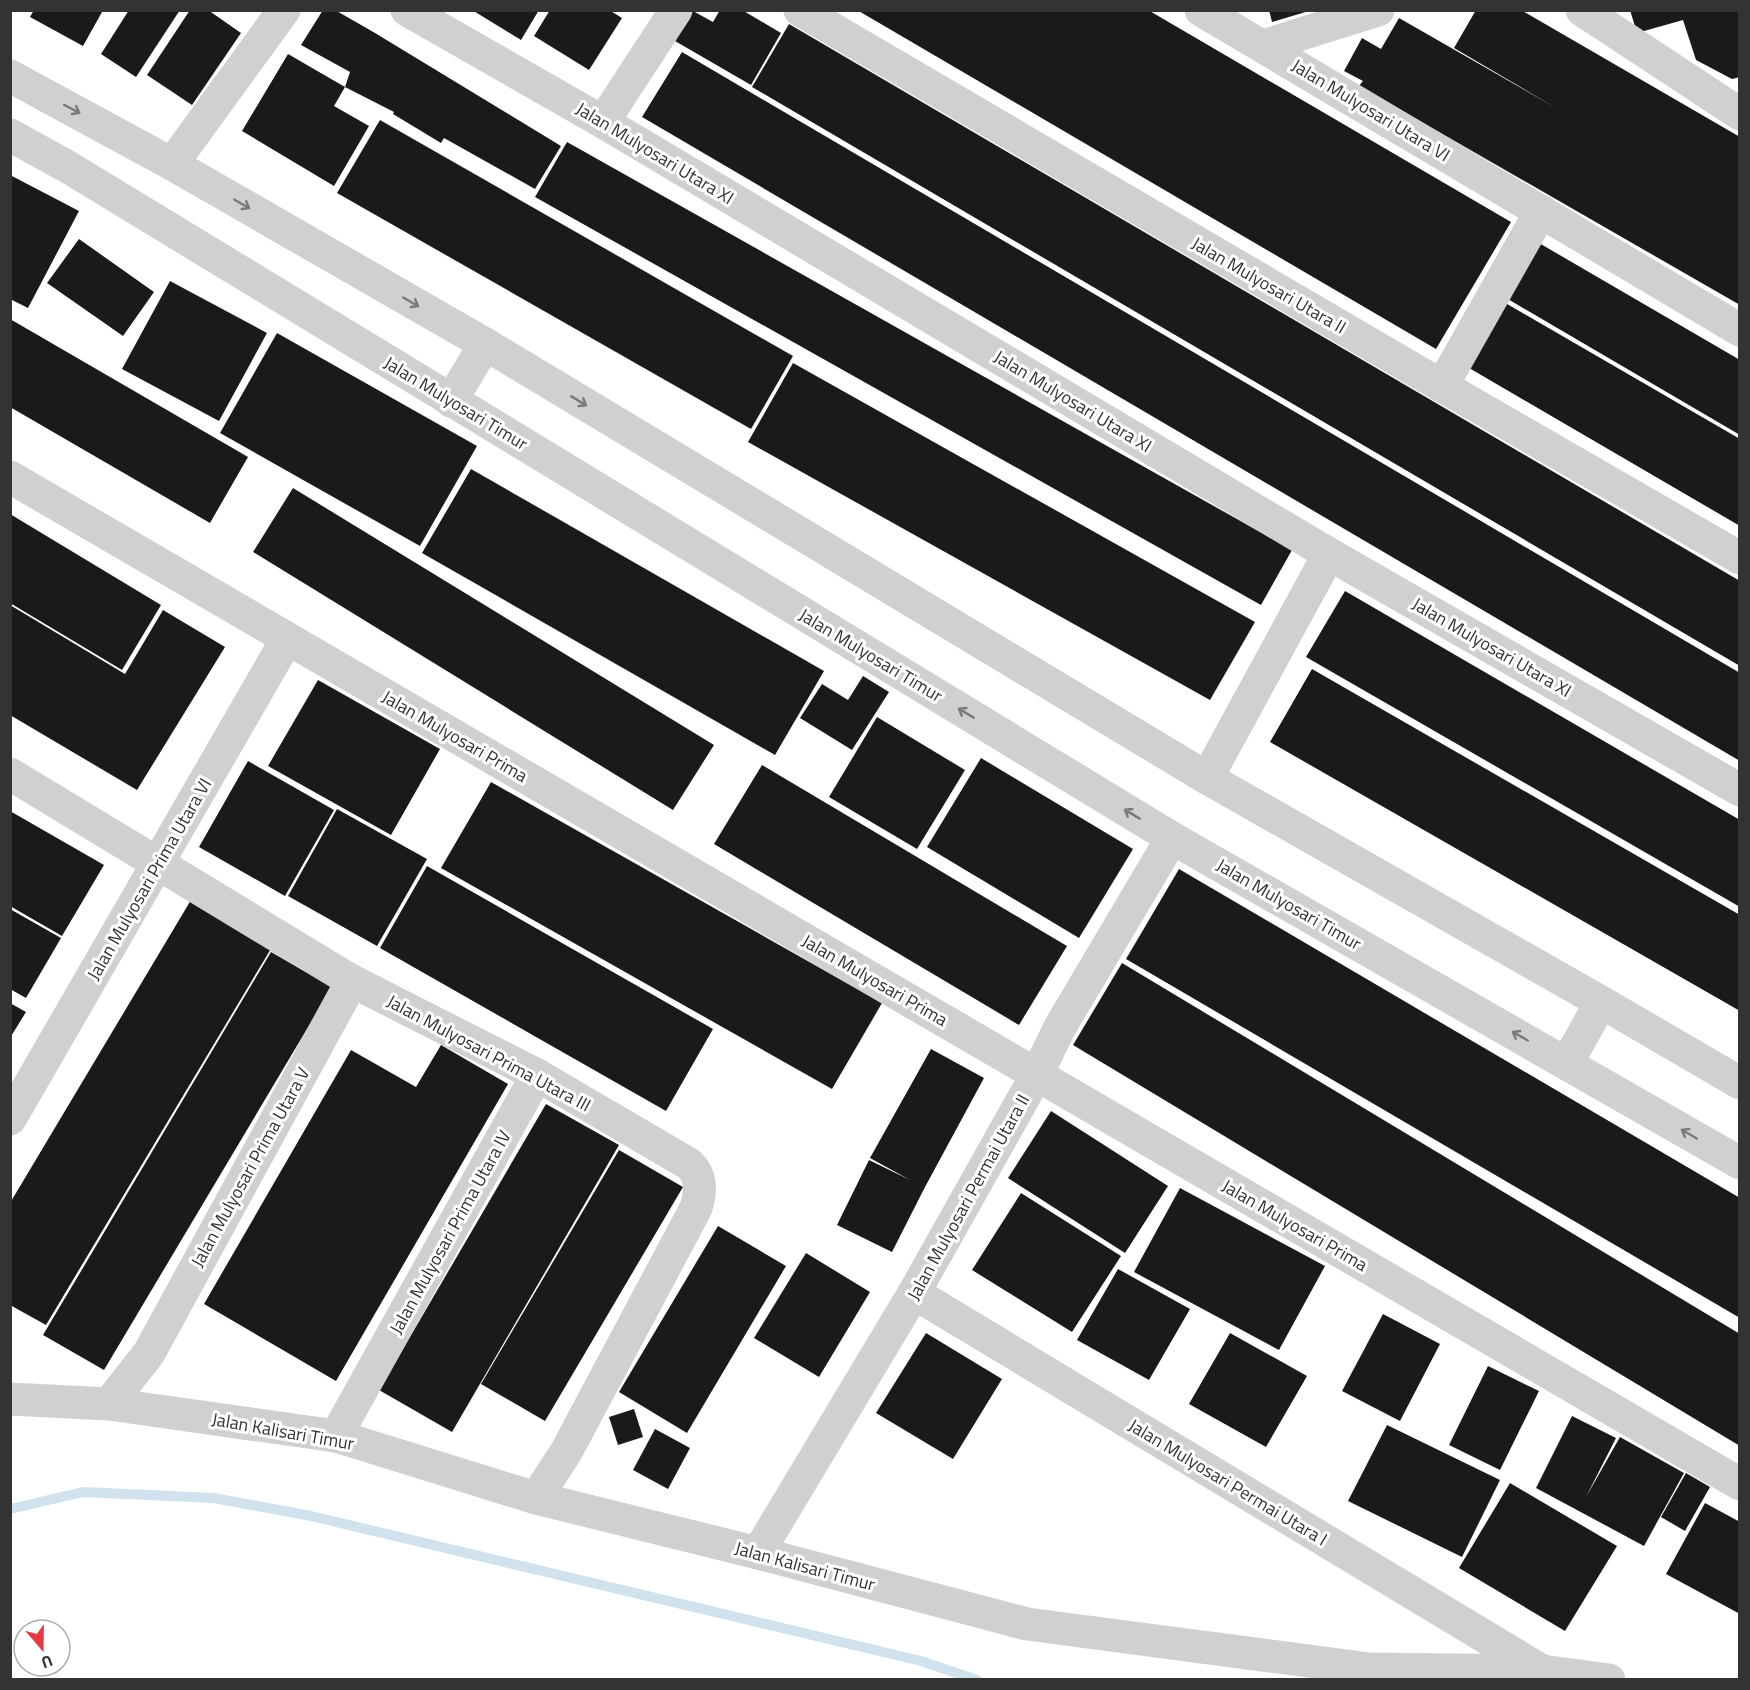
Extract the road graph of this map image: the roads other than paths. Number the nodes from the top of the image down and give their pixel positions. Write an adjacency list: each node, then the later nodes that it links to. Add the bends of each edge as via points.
1 (284, 10): 13 (street)
2 (407, 10): 11 (street, Jalan Mulyosari Utara XI)
3 (676, 10): 11 (street)
4 (800, 10): 17 (street, Jalan Mulyosari Utara II)
5 (1201, 10): 8 (street, Jalan Mulyosari Utara VI)
6 (1378, 10): 8 (street)
7 (1582, 10): 10 (street)
8 (1263, 46): 14 (street, Jalan Mulyosari Utara VI)
9 (10, 76): 13 (street, one-way to 13)
10 (1736, 109)
11 (603, 122): 20 (street, Jalan Mulyosari Utara XI)
12 (10, 135): 18 (street, Jalan Mulyosari Timur)
13 (172, 164): 16 (street, one-way to 16)
14 (1541, 211): 15 (street, Jalan Mulyosari Utara VI); 17 (street)
15 (1740, 330)
16 (485, 344): 18 (street); 24 (street, one-way to 24)
17 (1442, 386): 21 (street, Jalan Mulyosari Utara II)
18 (451, 400): 26 (street, Jalan Mulyosari Timur, one-way to 18)
19 (10, 477): 22 (street, Jalan Mulyosari Prima)
20 (1329, 554): 24 (street); 25 (street, Jalan Mulyosari Utara XI)
21 (1740, 558)
22 (288, 639): 27 (street, Jalan Mulyosari Prima Utara VI); 31 (street, Jalan Mulyosari Prima)
23 (10, 774): 27 (street, Jalan Mulyosari Prima Utara III)
24 (1208, 778): 29 (street)
25 (1740, 790)
26 (1172, 838): 30 (street, Jalan Mulyosari Timur, one-way to 26); 31 (street, Jalan Mulyosari Permai Utara II, via 1060,1027)
27 (157, 864): 28 (street, Jalan Mulyosari Prima Utara III); 34 (street, Jalan Mulyosari Prima Utara VI)
28 (352, 981): 32 (street, Jalan Mulyosari Prima Utara III); 38 (street, Jalan Mulyosari Prima Utara V, via 148,1353)
29 (1601, 1002): 30 (street); 33 (street)
30 (1567, 1063): 35 (street, Jalan Mulyosari Timur, one-way to 30)
31 (1037, 1074): 36 (street, Jalan Mulyosari Permai Utara II); 40 (street, Jalan Mulyosari Prima)
32 (537, 1075): 39 (street, Jalan Mulyosari Prima Utara IV); 41 (street, Jalan Mulyosari Prima Utara III, via 688,1164 696,1170 700,1187 696,1208 566,1452)
33 (1740, 1083)
34 (10, 1119)
35 (1740, 1163)
36 (914, 1293): 42 (street, Jalan Mulyosari Permai Utara II); 43 (street, Jalan Mulyosari Permai Utara I)
37 (10, 1400): 38 (street, Jalan Kalisari Timur)
38 (109, 1404): 39 (street, Jalan Kalisari Timur)
39 (336, 1436): 41 (street, Jalan Kalisari Timur)
40 (1740, 1484)
41 (536, 1498): 42 (street, Jalan Kalisari Timur)
42 (758, 1553): 43 (street, Jalan Kalisari Timur, via 1027,1624 1369,1669)
43 (1542, 1671): 44 (street, Jalan Kalisari Timur)
44 (1609, 1680)

